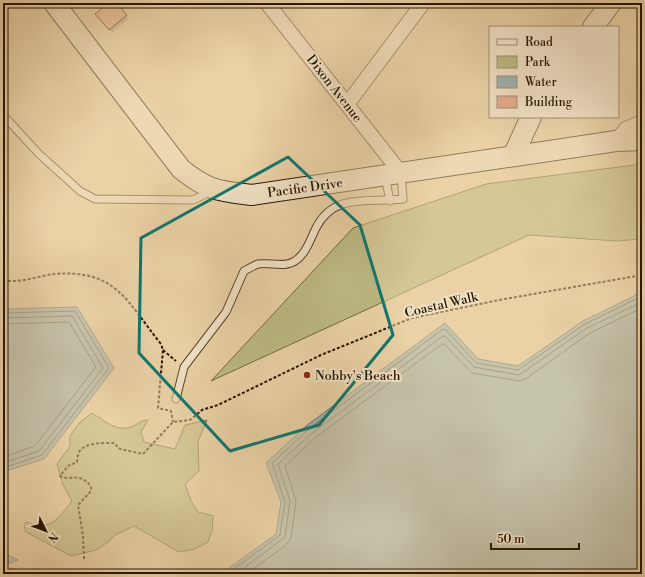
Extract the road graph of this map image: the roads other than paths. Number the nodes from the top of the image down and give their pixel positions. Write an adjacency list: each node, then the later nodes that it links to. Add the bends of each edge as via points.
1 (54, 3): 14 (street, Pacific Drive, via 181,169 196,181)
2 (267, 3): 6 (street, Dixon Avenue)
3 (424, 3): 6 (street)
4 (611, 3): 5 (street)
5 (594, 26)
6 (348, 104): 13 (street, Dixon Avenue)
7 (3, 115): 14 (lane, via 39,154 80,191 95,199 193,200)
8 (531, 118): 12 (street)
9 (642, 122): 11 (street, via 626,129)
10 (642, 140): 11 (street, Pacific Drive)
11 (616, 141): 12 (street, Pacific Drive)
12 (513, 156): 13 (street, Pacific Drive)
13 (393, 174): 14 (street, Pacific Drive, via 252,195); 15 (lane); 15 (lane, via 403,199)
14 (214, 190)
15 (390, 201): 16 (lane, via 351,202 333,207 319,223 303,254 293,262 258,264 244,271 226,312 184,367)
16 (176, 399)

